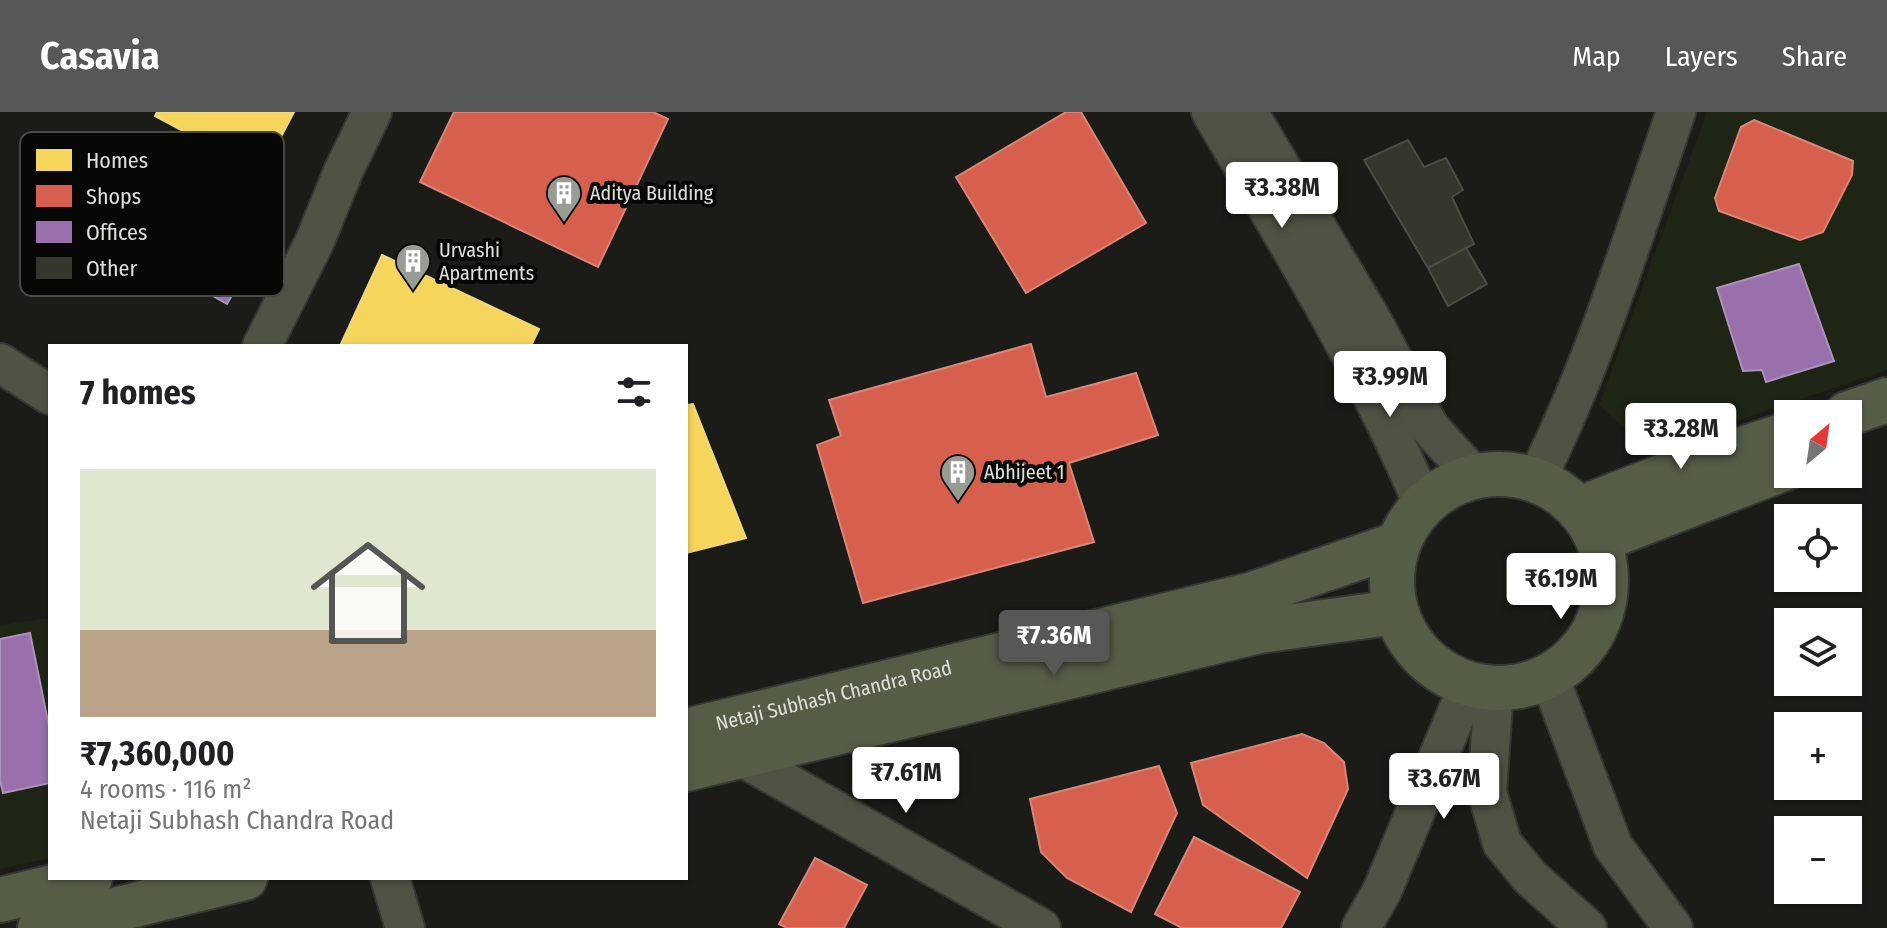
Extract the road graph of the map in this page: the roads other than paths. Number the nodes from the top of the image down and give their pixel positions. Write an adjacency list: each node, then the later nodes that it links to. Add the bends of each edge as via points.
1 (372, 112): 5 (street)
2 (1211, 112): 16 (street, via 1339,330)
3 (1248, 112): 14 (street, via 1430,428)
4 (1676, 112): 15 (street, via 1611,302)
5 (263, 344)
6 (0, 363): 7 (street)
7 (48, 394)
8 (1887, 400): 9 (main road)
9 (1862, 409)
10 (1887, 432): 12 (main road)
11 (1774, 439): 17 (main road, via 1684,468)
12 (1862, 441)
13 (1774, 471): 17 (main road)
14 (1474, 476): 15 (main road, via 1505,473); 16 (main road)
15 (1536, 480): 17 (main road, via 1559,492)
16 (1423, 504): 18 (main road)
17 (1589, 525): 20 (main road, via 1607,571 1605,603 1594,633 1575,658)
18 (1398, 544): 19 (main road, via 1391,578); 22 (main road, Netaji Subhash Chandra Road, via 1250,595)
19 (1396, 612): 21 (main road, via 1412,644 1437,669); 24 (main road, Netaji Subhash Chandra Road, via 1259,631)
20 (1549, 676): 21 (main road, via 1519,687); 34 (street, via 1613,846)
21 (1482, 686): 32 (street); 33 (street, via 1487,792 1502,843 1530,877)
22 (688, 740)
23 (688, 740): 24 (main road, Netaji Subhash Chandra Road)
24 (740, 756): 31 (street)
25 (82, 880): 28 (main road)
26 (237, 880): 29 (main road)
27 (391, 880): 30 (street)
28 (0, 900)
29 (60, 926)
30 (405, 928)
31 (1041, 928)
32 (1361, 928)
33 (1587, 928)
34 (1673, 928)

